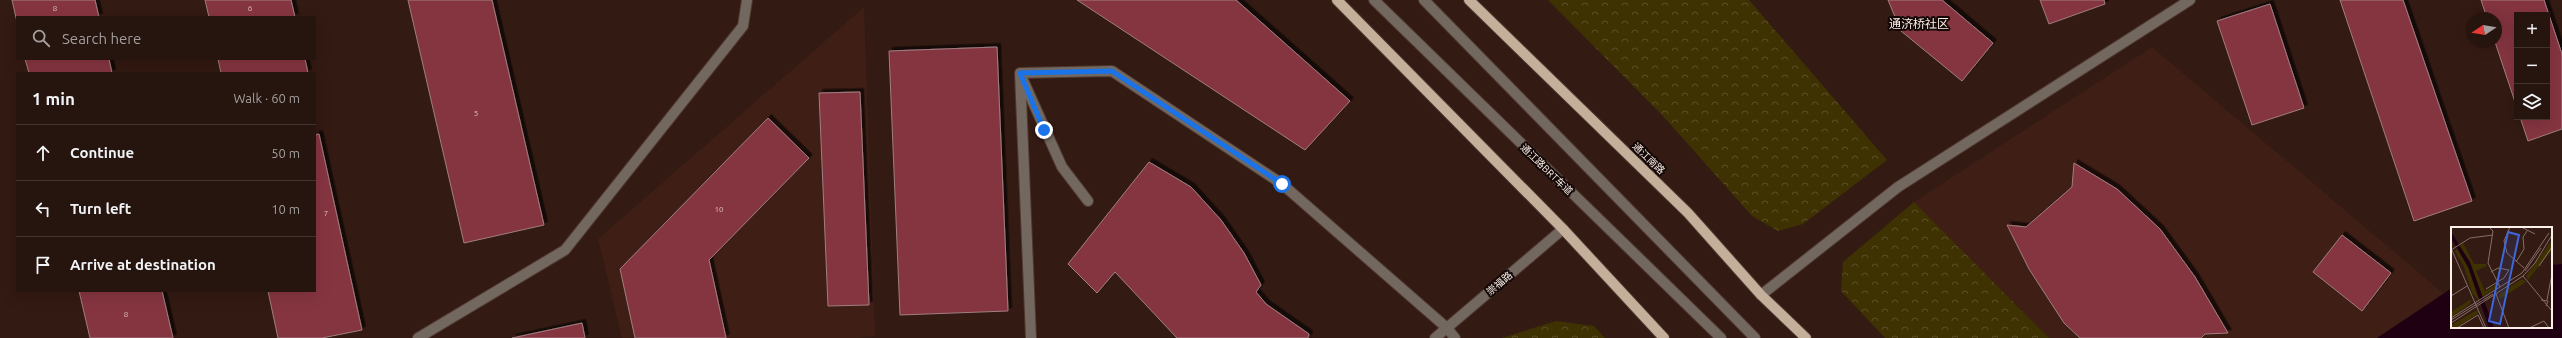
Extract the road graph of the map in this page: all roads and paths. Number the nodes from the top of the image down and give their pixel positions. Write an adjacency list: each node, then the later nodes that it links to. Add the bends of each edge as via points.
1 (747, 0): 12 (street, via 743,26 565,250)
2 (1337, 0): 9 (main road)
3 (1374, 0): 17 (street, 通江路BRT车道)
4 (1424, 0): 18 (street)
5 (1470, 0): 10 (main road, 通江南路, via 1688,213)
6 (2190, 0): 10 (street, via 1898,188)
7 (1020, 73): 8 (street, via 1062,167); 11 (street, via 1112,71 1282,184); 13 (street)
8 (1088, 201)
9 (1563, 229): 11 (street, 崇福路); 16 (main road)
10 (1761, 295): 19 (main road, 通江南路)
11 (1447, 328): 14 (street, 崇福路); 15 (street)
12 (418, 338)
13 (1031, 338)
14 (1435, 338)
15 (1455, 338)
16 (1664, 338)
17 (1721, 338)
18 (1755, 338)
19 (1806, 338)

